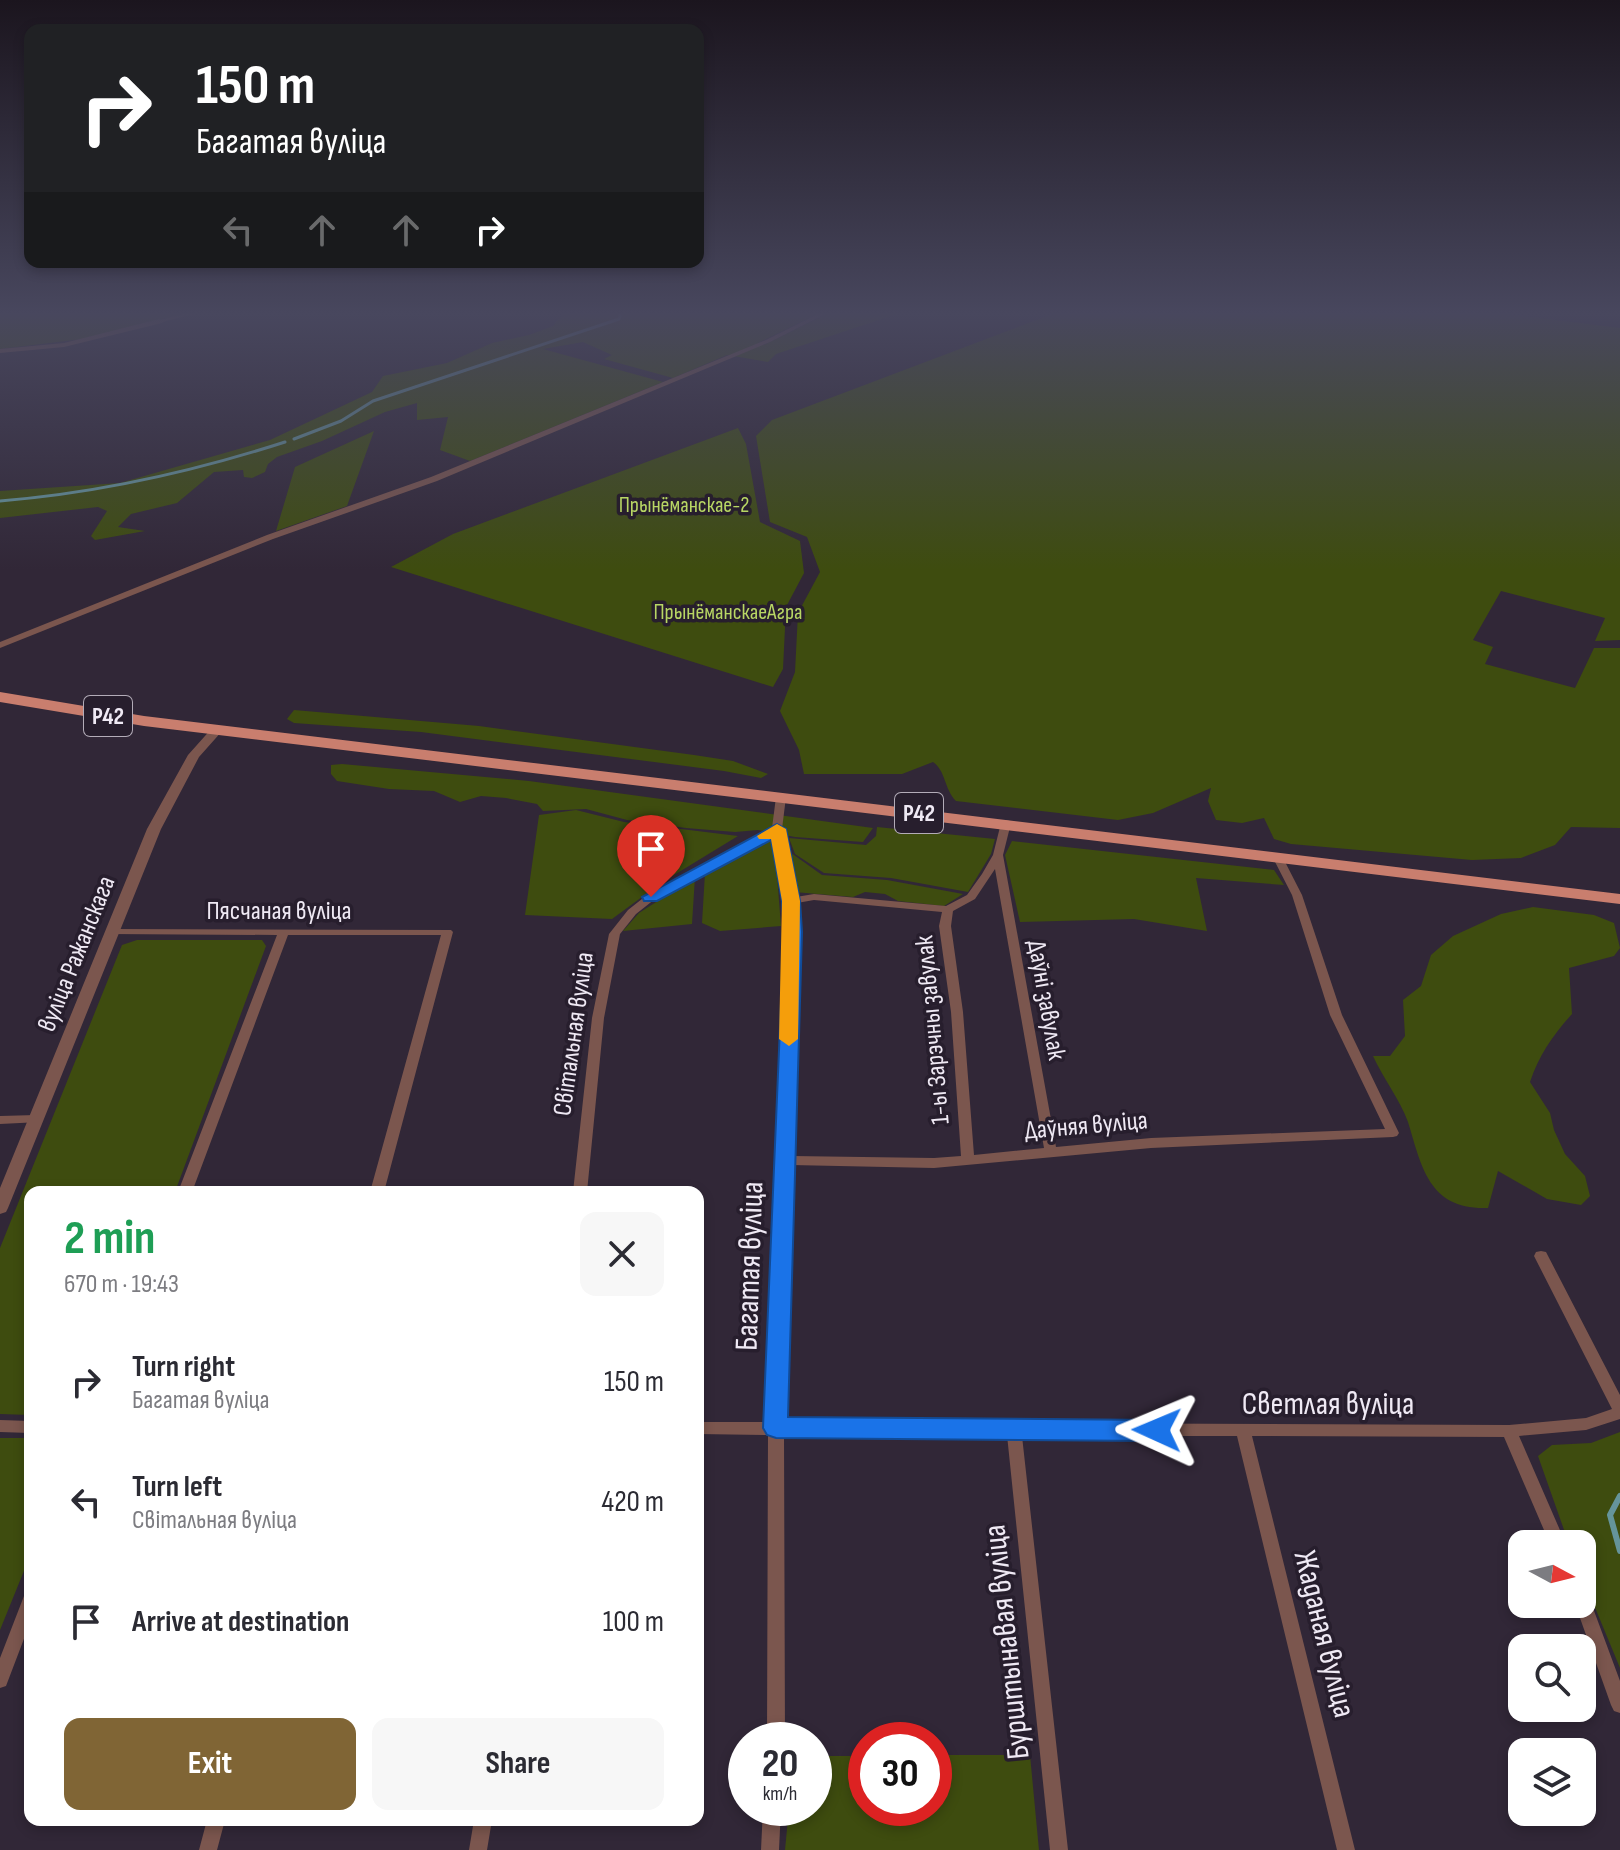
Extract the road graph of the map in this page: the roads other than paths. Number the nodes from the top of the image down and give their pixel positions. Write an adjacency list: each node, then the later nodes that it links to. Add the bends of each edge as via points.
1 (632, 397): 2 (street)
2 (0, 645)
3 (0, 697): 4 (main road, Р42)
4 (217, 730): 5 (main road, Р42); 13 (street, вуліца Ражанскага, via 176,784)
5 (781, 797): 6 (main road, Р42); 7 (street, Багатая вуліца)
6 (1006, 823): 8 (street, 1-ы Зарэчны завулак); 9 (main road, Р42)
7 (777, 829): 11 (street, Багатая вуліца); 22 (street, Світальная вуліца, via 651,897 615,934 598,1018)
8 (998, 855): 12 (street, 1-ы Зарэчны завулак, via 971,897); 17 (street, Даўні завулак)
9 (1277, 856): 10 (main road, Р42); 17 (street, Даўняя вуліца, via 1297,895 1336,1015 1393,1133)
10 (1620, 899)
11 (791, 901): 12 (street, via 814,897); 18 (street, Багатая вуліца)
12 (948, 909): 19 (street, 1-ы Зарэчны завулак, via 945,926)
13 (112, 932): 14 (street, Пясчаная вуліца); 15 (street, вуліца Ражанскага)
14 (283, 933): 20 (street); 21 (street, Пясчаная вуліца, via 447,932)
15 (36, 1119): 16 (street); 23 (street, вуліца Ражанскага)
16 (0, 1120)
17 (1051, 1153): 19 (street, Даўняя вуліца)
18 (784, 1160): 19 (street, Даўняя вуліца); 29 (street, Багатая вуліца)
19 (968, 1160)
20 (187, 1186)
21 (379, 1186)
22 (581, 1186)
23 (0, 1208)
24 (1541, 1256): 25 (street)
25 (1620, 1411): 31 (street, Светлая вуліца, via 1586,1424)
26 (0, 1426): 27 (street)
27 (24, 1427)
28 (704, 1428): 29 (street, Светлая вуліца)
29 (776, 1428): 30 (street, Светлая вуліца); 38 (street, Багатая вуліца)
30 (1014, 1428): 32 (street, Светлая вуліца); 45 (street, Бурштынавая вуліца)
31 (1509, 1431): 32 (street, Светлая вуліца); 33 (street)
32 (1243, 1432): 46 (street, Жаданая вуліца)
33 (1552, 1530)
34 (24, 1617): 36 (street)
35 (1589, 1618): 37 (street)
36 (0, 1680)
37 (1620, 1705)
38 (776, 1722)
39 (214, 1826): 42 (street)
40 (482, 1826): 43 (street)
41 (771, 1826): 44 (street)
42 (208, 1850)
43 (478, 1850)
44 (770, 1850)
45 (1059, 1850)
46 (1346, 1850)

